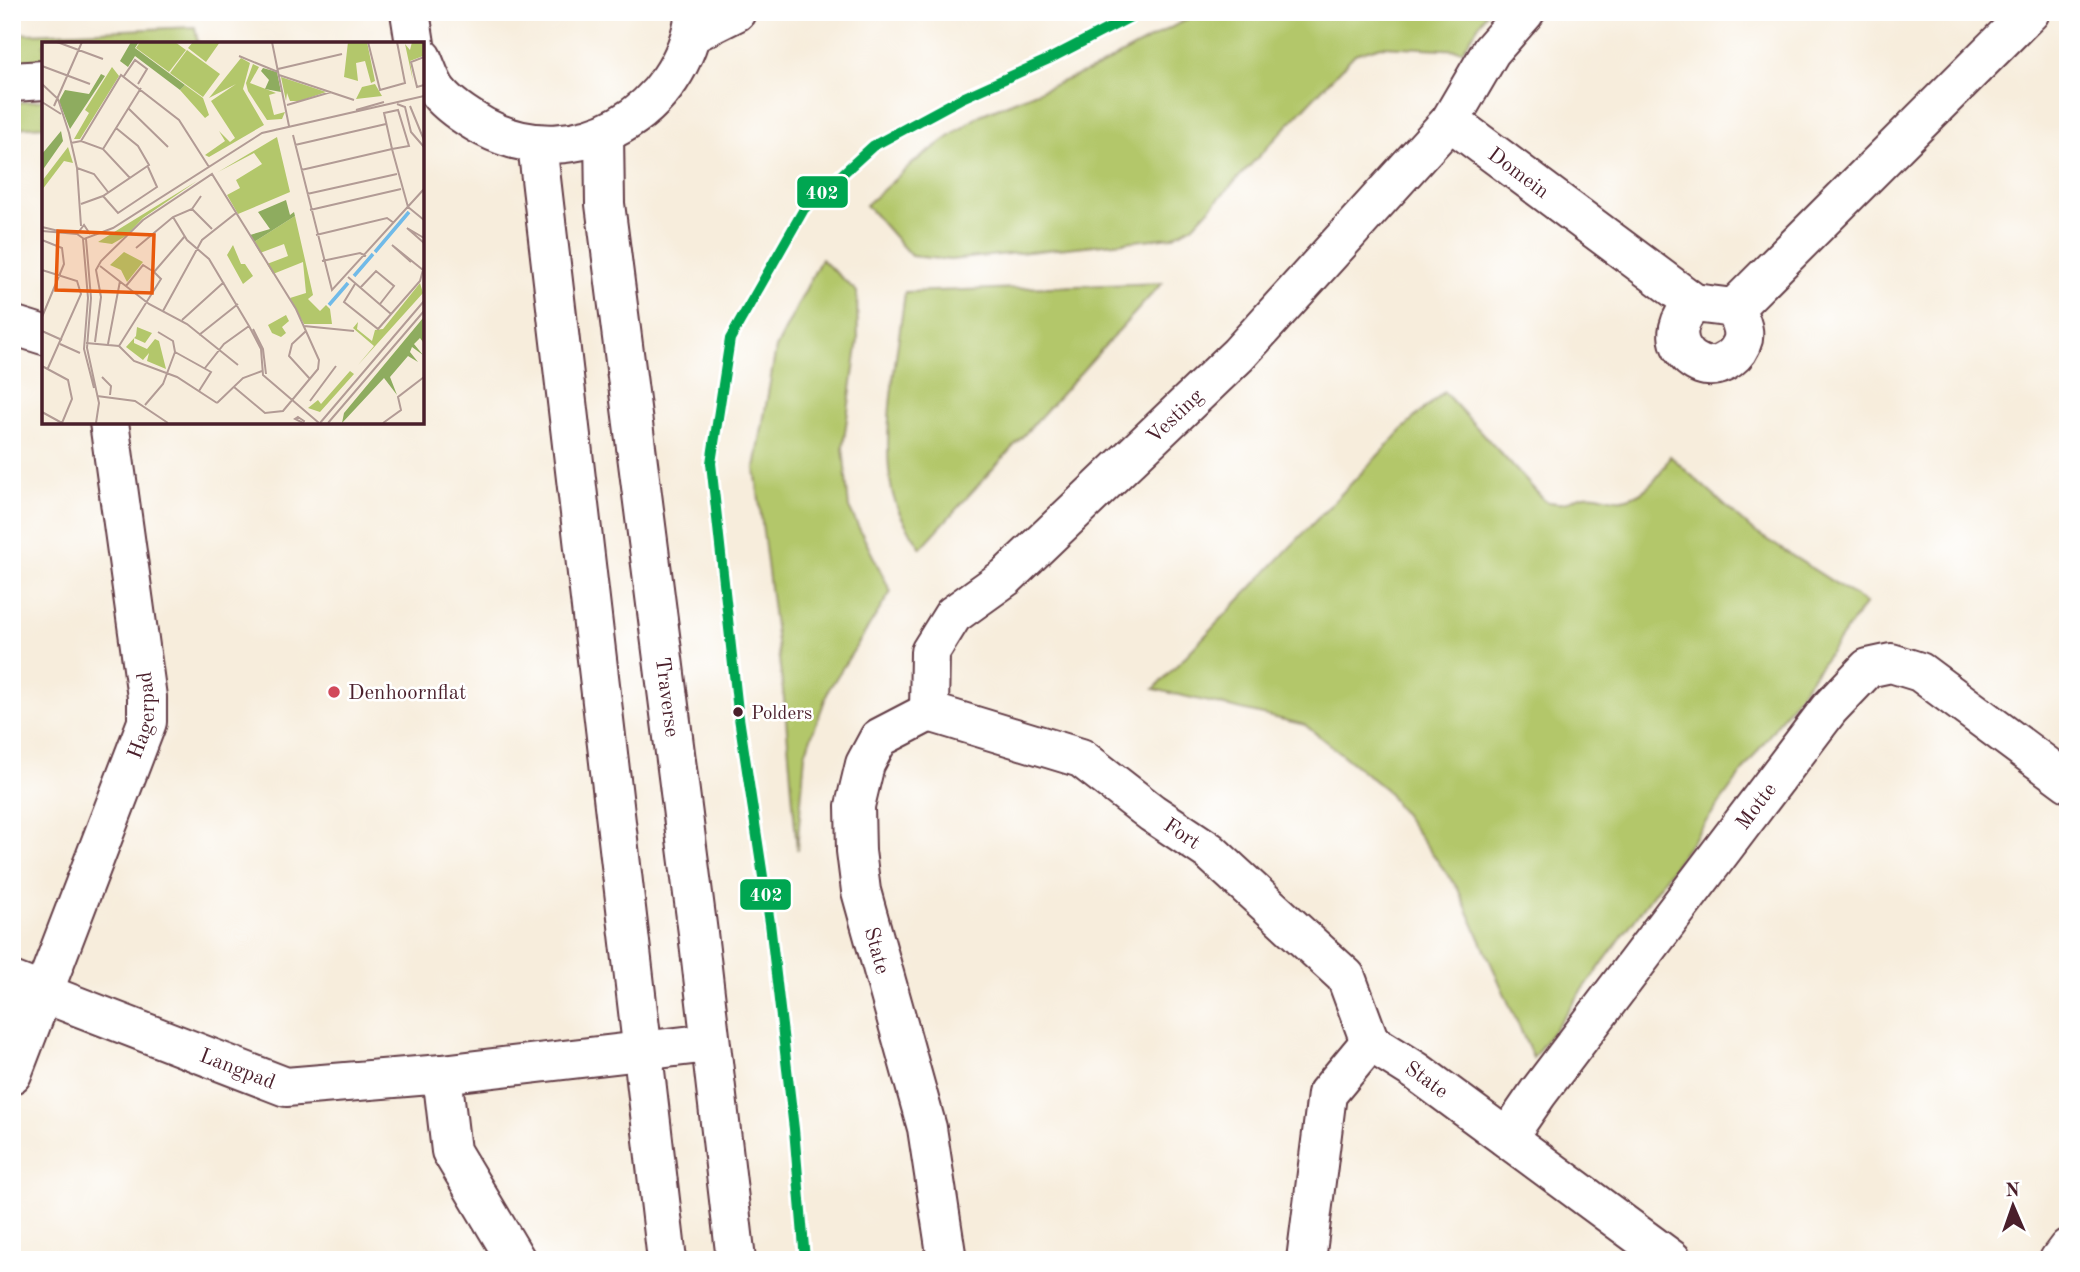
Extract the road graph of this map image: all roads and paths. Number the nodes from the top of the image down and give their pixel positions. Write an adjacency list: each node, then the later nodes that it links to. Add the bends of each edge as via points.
1 (736, 12): 4 (street)
2 (1525, 12): 8 (street, via 1491,51)
3 (2030, 12): 12 (street)
4 (693, 23): 9 (street, via 674,76 644,111)
5 (424, 61): 10 (street, via 438,91 465,117 499,135)
6 (42, 80): 7 (street)
7 (12, 82)
8 (1450, 121): 11 (street, Domein); 16 (street, Vesting, via 1238,355 1006,577 953,615 930,652)
9 (604, 134): 10 (street, via 571,143); 20 (street, Traverse, via 605,204)
10 (537, 144): 21 (street)
11 (1694, 303): 12 (street, Domein); 12 (street, via 1678,328 1679,345 1689,358 1704,366 1722,364 1736,354 1743,339)
12 (1734, 308)
13 (12, 325): 14 (street)
14 (42, 334)
15 (108, 424): 18 (street, Hagerpad, via 147,722)
16 (929, 712): 19 (street, Fort, via 1081,758 1152,814 1209,851 1346,977); 29 (street, State, via 879,738 865,764 855,829 862,891 927,1128)
17 (2068, 782): 24 (street, Motte, via 1920,671 1891,663 1868,668 1829,709)
18 (28, 987): 22 (street); 23 (street, Langpad, via 286,1087)
19 (1370, 1042): 24 (street, State); 30 (street, via 1327,1094)
20 (710, 1043): 21 (street, Langpad); 28 (street, Traverse)
21 (643, 1051): 23 (street, Langpad); 27 (street)
22 (12, 1073)
23 (442, 1074): 26 (street, via 451,1151)
24 (1507, 1138): 31 (street, State)
25 (2068, 1248): 32 (street)
26 (516, 1260)
27 (667, 1260)
28 (736, 1260)
29 (947, 1260)
30 (1306, 1260)
31 (1672, 1260)
32 (2059, 1260)

